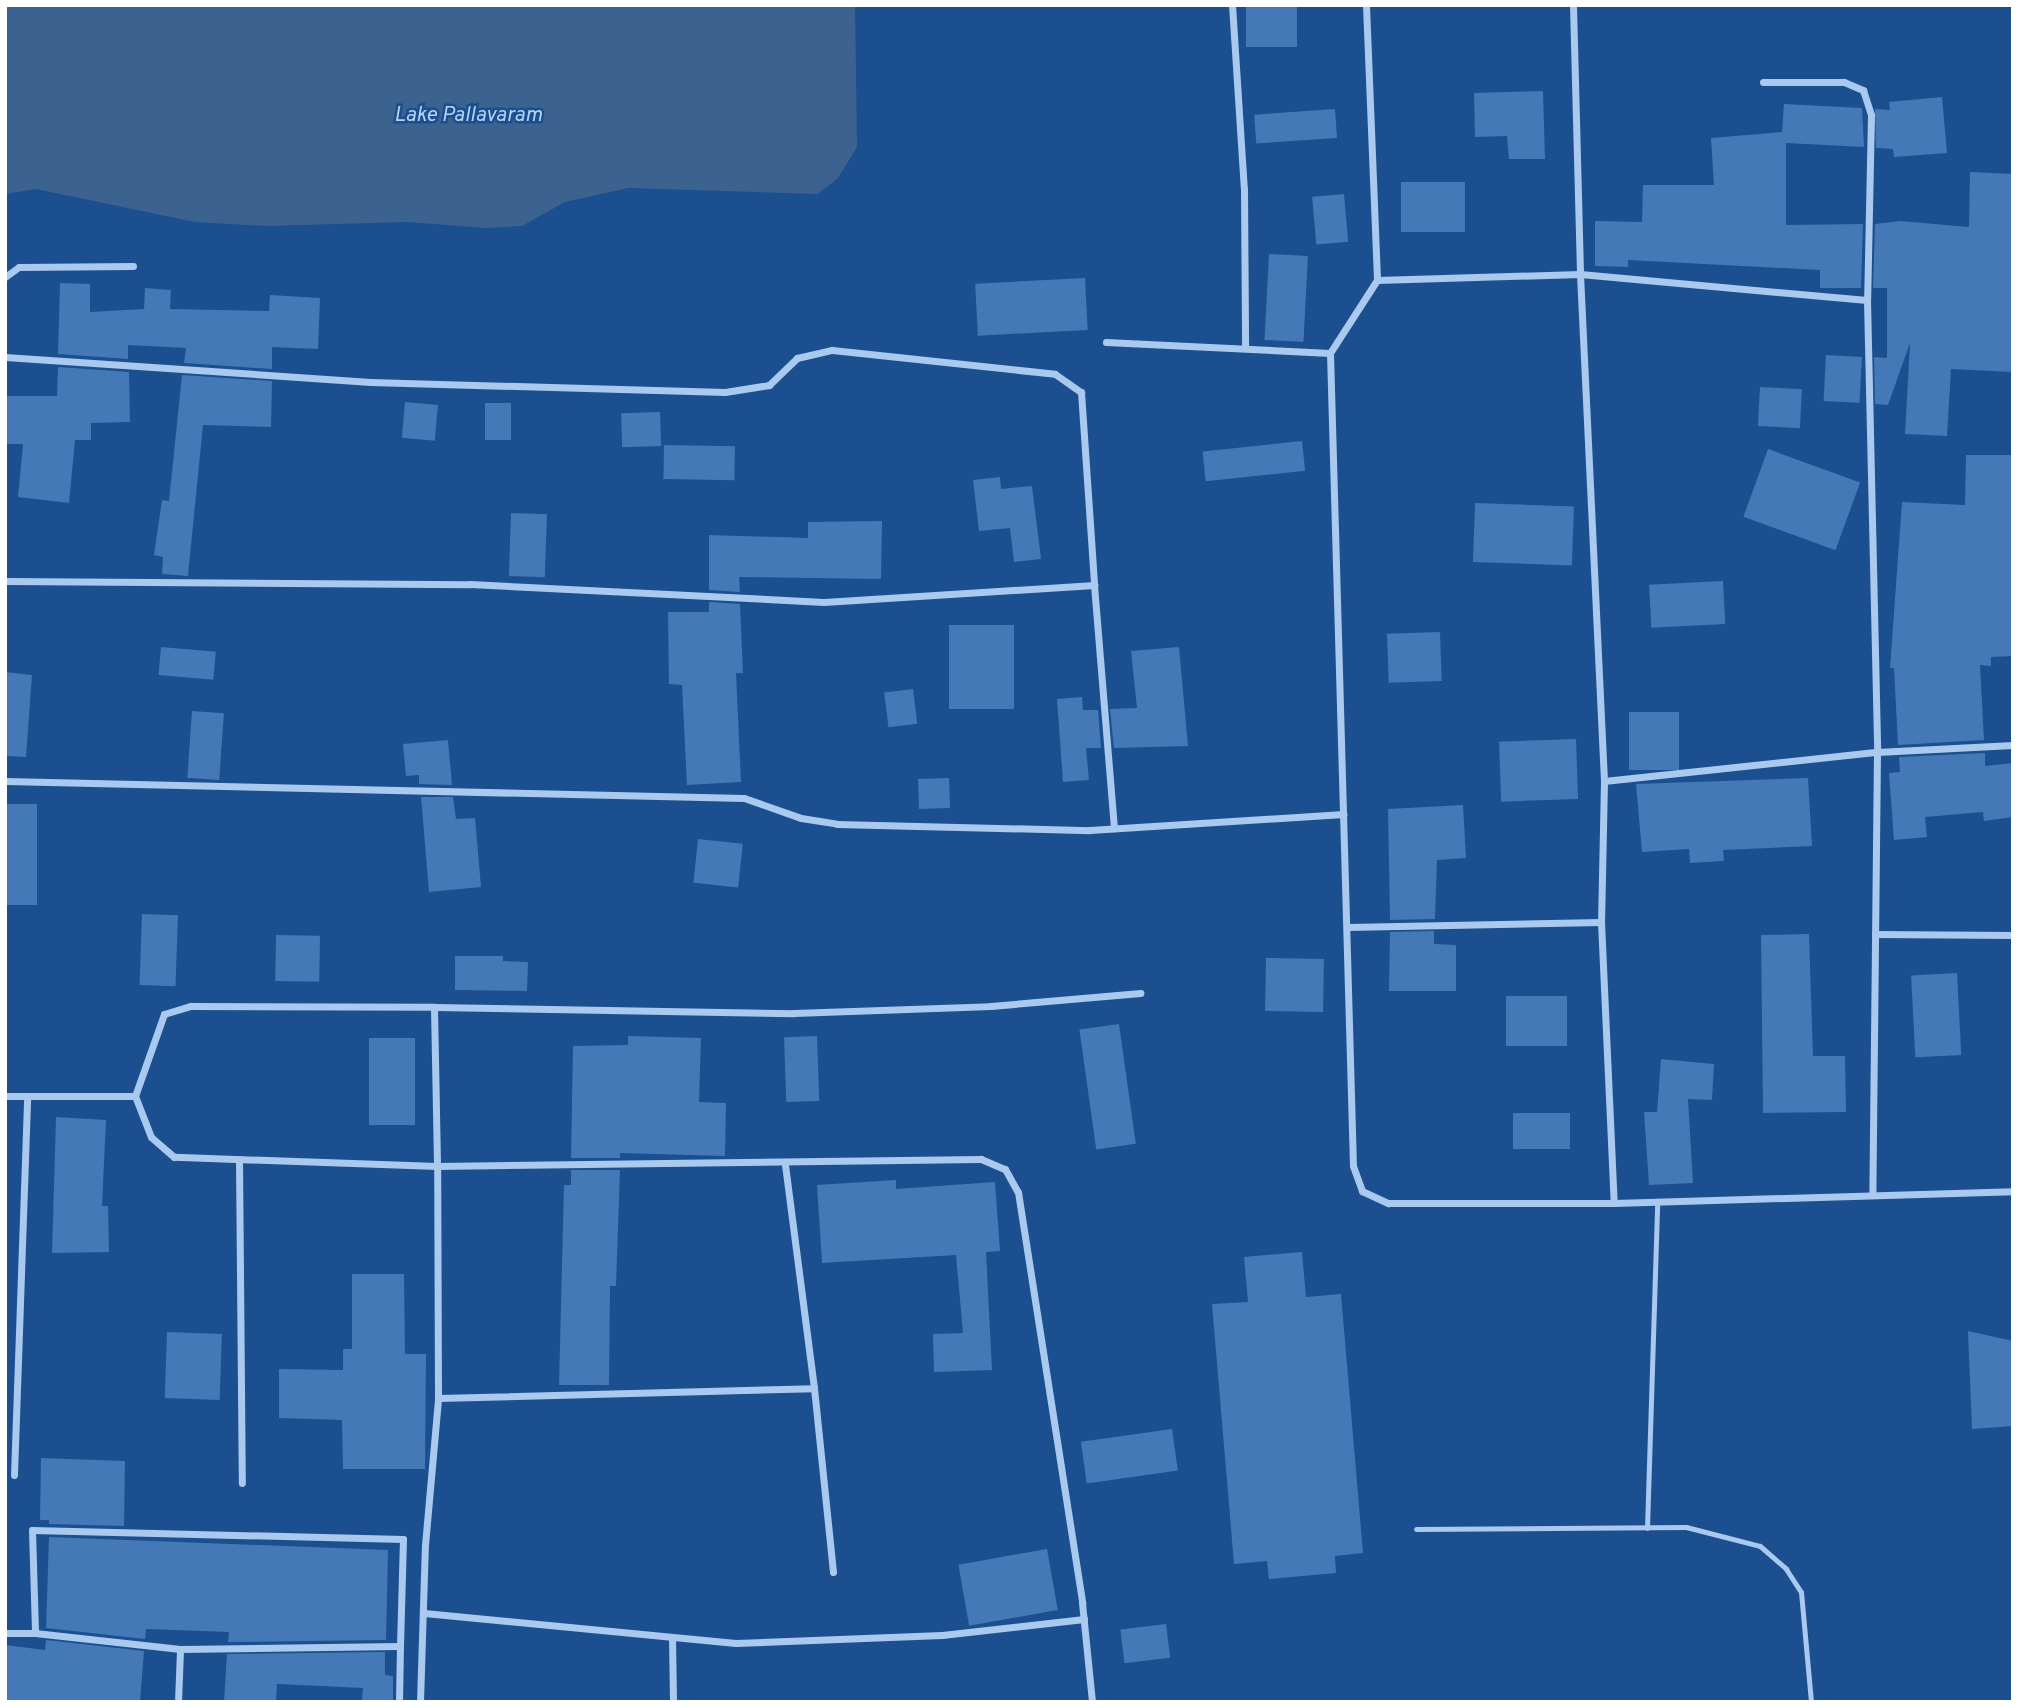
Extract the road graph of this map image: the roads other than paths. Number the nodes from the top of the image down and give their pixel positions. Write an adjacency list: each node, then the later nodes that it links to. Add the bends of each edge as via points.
1 (1231, 5): 11 (street, via 1244,189)
2 (1366, 5): 8 (street)
3 (1573, 5): 6 (street)
4 (1763, 82): 9 (street, via 1844,82 1863,90 1871,115)
5 (133, 266): 7 (street, via 19,267)
6 (1580, 274): 8 (street); 9 (street); 18 (street)
7 (5, 276)
8 (1377, 280): 12 (street)
9 (1867, 300): 17 (street)
10 (1106, 342): 11 (street)
11 (1245, 348): 12 (street)
12 (1330, 353): 20 (street)
13 (5, 357): 15 (street, via 370,382 725,392 768,385 797,358 832,350 1055,373 1081,392)
14 (5, 581): 15 (street, via 470,584 824,602)
15 (1094, 585): 21 (street)
16 (2013, 745): 17 (street)
17 (1877, 752): 18 (street); 24 (street)
18 (1604, 780): 22 (street)
19 (5, 781): 21 (street, via 744,798 836,824)
20 (1343, 814): 21 (street); 23 (street)
21 (1114, 828)
22 (1601, 922): 23 (street); 37 (street)
23 (1347, 927): 37 (street, via 1353,1166 1362,1191 1388,1203)
24 (1875, 934): 25 (street); 35 (street)
25 (2013, 935)
26 (1140, 993): 27 (street, via 991,1006 794,1013)
27 (434, 1007): 30 (street, via 191,1006 164,1014); 33 (street)
28 (5, 1096): 29 (street)
29 (27, 1096): 30 (street); 40 (street)
30 (135, 1096): 31 (street, via 151,1137 174,1157)
31 (239, 1160): 33 (street); 41 (street)
32 (785, 1164): 33 (street); 38 (street); 46 (street, via 981,1159 1005,1169 1018,1192)
33 (437, 1166): 39 (street)
34 (2013, 1191): 35 (street)
35 (1871, 1194): 36 (street)
36 (1657, 1202): 37 (street); 42 (lane)
37 (1614, 1203)
38 (814, 1388): 39 (street); 44 (street)
39 (438, 1398): 45 (street)
40 (15, 1475)
41 (242, 1483)
42 (1647, 1528): 43 (lane); 57 (lane, via 1686,1527 1734,1536 1760,1546 1786,1569 1801,1592)
43 (1416, 1529)
44 (833, 1572)
45 (424, 1613): 49 (street); 54 (street)
46 (1084, 1619): 49 (street, via 942,1635 736,1643); 56 (street)
47 (5, 1633): 48 (street)
48 (35, 1633): 50 (street, via 32,1530 403,1539); 51 (street)
49 (672, 1637): 55 (street)
50 (400, 1646): 51 (street); 53 (street)
51 (180, 1649): 52 (street)
52 (178, 1702)
53 (399, 1702)
54 (420, 1702)
55 (673, 1702)
56 (1093, 1702)
57 (1811, 1702)

